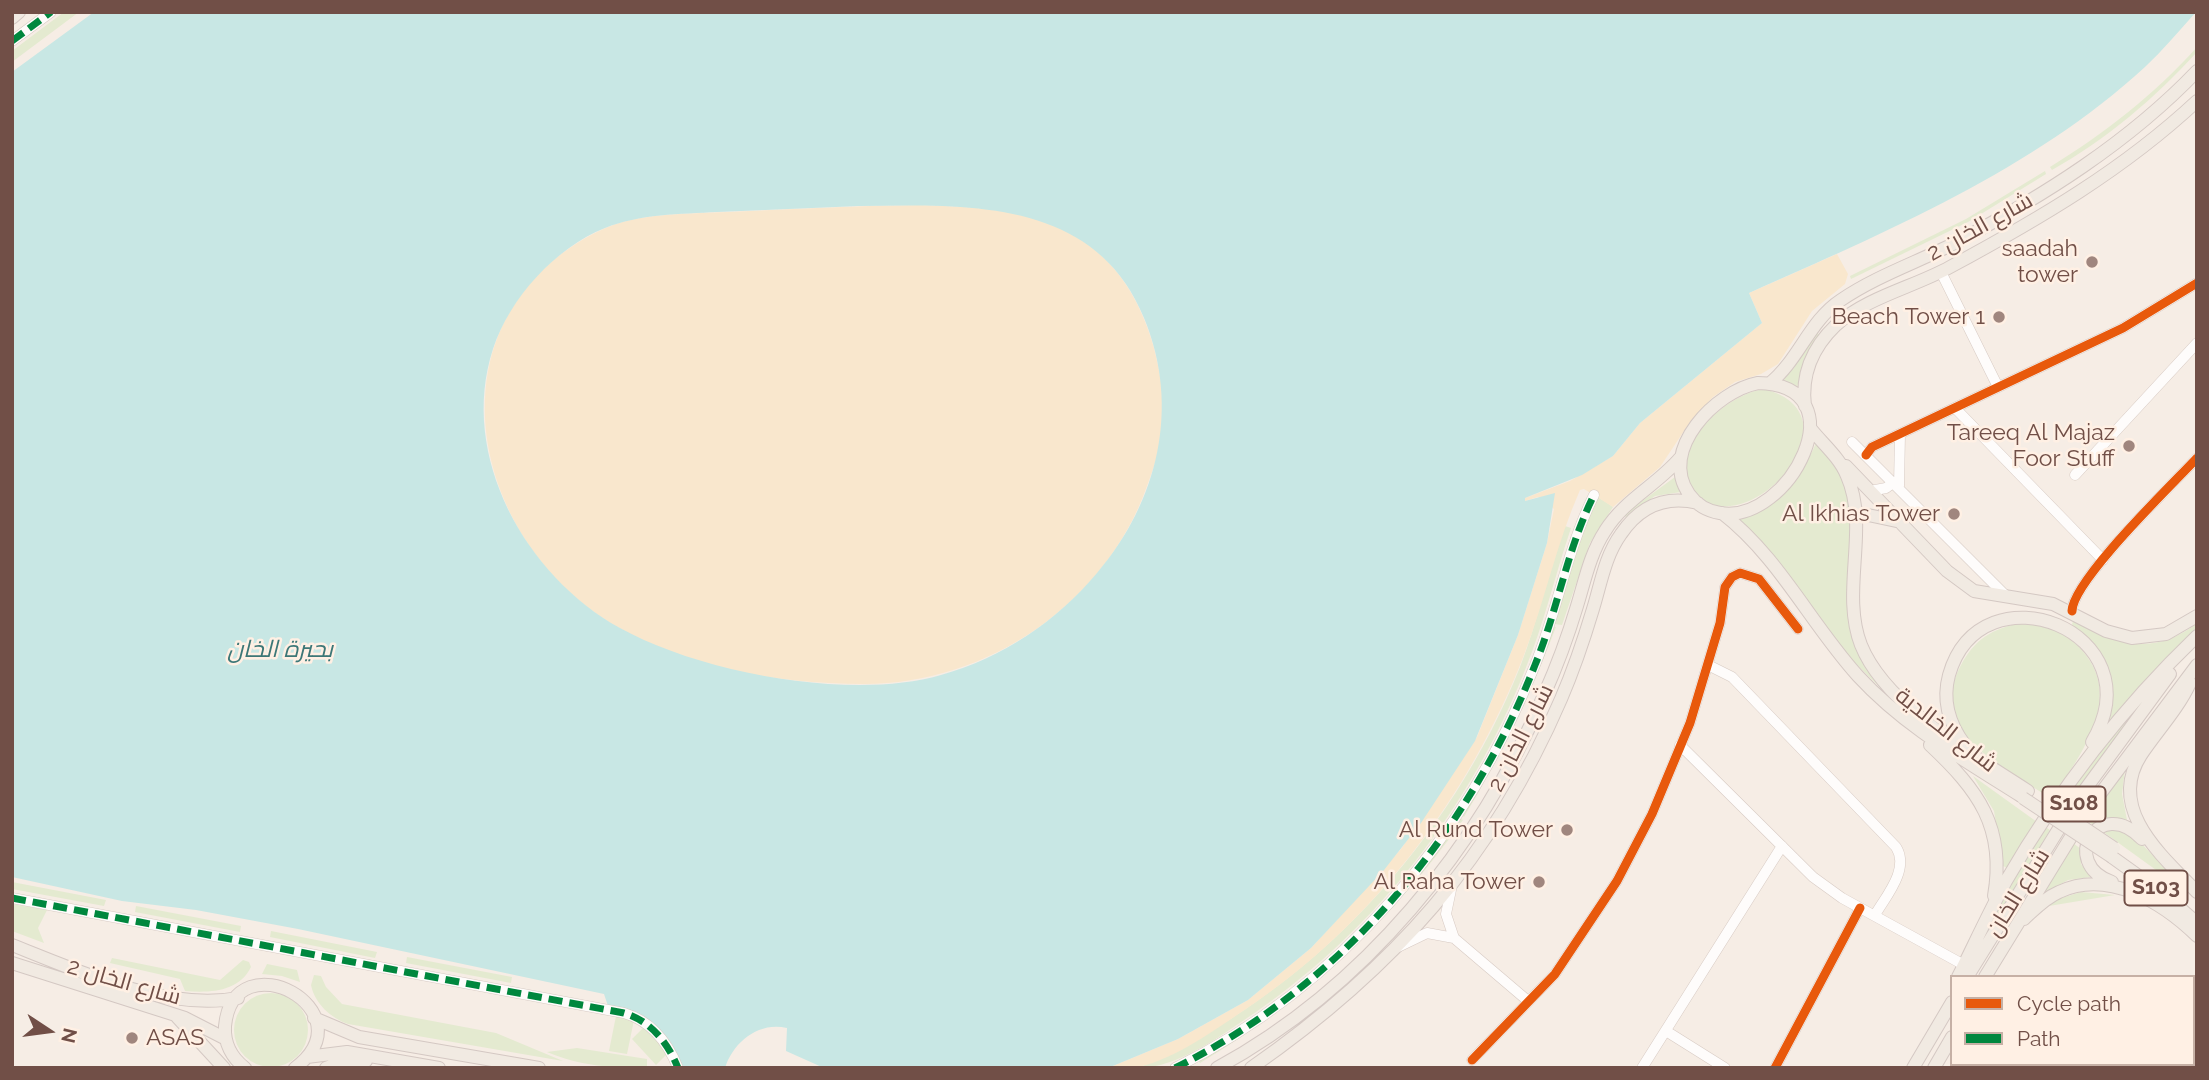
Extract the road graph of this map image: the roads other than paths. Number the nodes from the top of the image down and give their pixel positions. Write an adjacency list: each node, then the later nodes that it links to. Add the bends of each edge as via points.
1 (19, 12): 3 (main road)
2 (51, 12): 4 (street)
3 (12, 18)
4 (12, 41)
5 (2197, 71): 12 (main road, شارع الخان 2, via 2136,128 2056,185 1834,305)
6 (2197, 101): 7 (main road, شارع الخان 2, via 2119,167 2038,219)
7 (1941, 272): 13 (street); 14 (main road, شارع الخان 2, via 1857,311 1833,328 1807,368)
8 (2197, 283): 13 (street, via 2123,328)
9 (2197, 344): 10 (street)
10 (2187, 354): 11 (street); 23 (street)
11 (2197, 363)
12 (1769, 384): 14 (main road, via 1787,389); 21 (main road, via 1744,387 1718,404 1690,434)
13 (1998, 387): 15 (street)
14 (1805, 406): 16 (main road)
15 (1956, 409): 17 (street); 32 (street)
16 (1811, 429): 19 (main road, شارع الخالدية); 30 (main road, via 1805,453 1780,487 1745,510)
17 (1900, 434): 20 (street, via 1872,447); 24 (street)
18 (1852, 442): 20 (street)
19 (1833, 455): 25 (main road); 29 (main road, شارع الخالدية, via 1848,477)
20 (1866, 455): 24 (street)
21 (1680, 458): 27 (main road, via 1682,480); 91 (main road, شارع الخان 2, via 1623,508 1604,533 1529,728 1489,802 1441,872 1390,931 1334,985 1279,1029)
22 (2197, 458): 32 (street)
23 (2075, 475)
24 (1893, 485): 25 (street); 28 (street); 34 (street)
25 (1870, 491): 28 (main road)
26 (1594, 495): 90 (street, via 1576,534 1522,698 1487,769 1445,835 1388,904 1316,974 1235,1034)
27 (1698, 503): 30 (main road); 51 (main road, شارع الخان 2, via 1676,499 1654,504 1621,534 1610,554 1572,673 1539,748 1492,830)
28 (1884, 504): 31 (main road)
29 (1854, 512): 31 (main road); 45 (main road, شارع الخالدية, via 1854,613 1866,655 1899,696)
30 (1722, 513): 43 (main road, شارع الخالدية, via 1784,577 1857,674)
31 (1901, 522): 34 (main road, via 1961,584 1980,593)
32 (2103, 560): 33 (street)
33 (2075, 596): 35 (street); 36 (street)
34 (2008, 597): 35 (main road)
35 (2053, 604): 36 (main road)
36 (2072, 611): 37 (main road, via 2106,631 2139,638 2166,634)
37 (2197, 616)
38 (1798, 629): 41 (street, via 1759,579 1736,575 1725,587 1723,614)
39 (2197, 636): 46 (main road, via 2126,710)
40 (2197, 641): 67 (main road, شارع الخان / S108, via 2073,806)
41 (1708, 665): 44 (street); 58 (street, via 1732,677 1896,847 1900,870)
42 (2196, 667): 50 (main road, via 2181,699 2137,761 2130,787 2137,822); 60 (main road, شارع الخان / S108, via 2085,814)
43 (1910, 725): 47 (main road, شارع الخالدية); 57 (main road, via 1964,778 1986,812 1997,861)
44 (1680, 745): 48 (street); 71 (street, via 1652,814 1617,881 1558,969)
45 (1972, 754): 46 (main road, via 1954,730 1946,702 1956,658 1976,635 1996,623 2021,617 2047,620 2085,642 2098,660 2106,688 2100,728); 47 (main road, شارع الخالدية)
46 (2068, 783): 57 (main road)
47 (2026, 794): 49 (main road, شارع الخالدية, bridge)
48 (1782, 846): 55 (street, via 1813,877); 75 (street)
49 (2114, 853): 56 (main road, شارع الخالدية / S103); 59 (main road, شارع الخالدية / S103)
50 (2178, 873): 52 (main road); 53 (main road, via 2128,826 2114,822 2101,827 2087,850 2089,868)
51 (1452, 885): 62 (street, via 1446,914); 64 (main road, شارع الخان 2)
52 (2197, 892)
53 (2142, 896): 60 (main road, via 2099,885 2073,887 2049,898); 61 (main road)
54 (12, 898): 89 (street, via 624,1013 657,1034)
55 (1860, 908): 58 (street); 95 (street)
56 (2197, 911)
57 (1990, 913): 67 (main road)
58 (1875, 915): 67 (street)
59 (2197, 923)
60 (2015, 925): 68 (main road, شارع الخان / S108)
61 (2197, 936)
62 (1454, 938): 64 (street, via 1426,933); 71 (street)
63 (12, 946): 66 (main road, شارع الخان 2)
64 (1398, 947): 92 (main road, شارع الخان 2, via 1326,1013)
65 (12, 962): 66 (main road, via 49,972); 73 (main road, شارع الخان 2)
66 (61, 964): 70 (main road, شارع الخان 2, via 178,999 214,1002)
67 (1963, 973)
68 (1986, 975)
69 (1950, 992): 78 (main road)
70 (238, 998): 74 (main road, شارع الخان 2, via 255,987 282,986 304,999); 76 (main road, via 227,1017)
71 (1528, 1001): 80 (street)
72 (1950, 1005): 78 (main road)
73 (174, 1014): 76 (main road, شارع الخان 2); 83 (main road)
74 (314, 1018): 79 (main road, via 315,1039); 88 (main road, via 359,1037)
75 (1666, 1031): 93 (street); 94 (street)
76 (226, 1040): 84 (main road)
77 (1950, 1040): 97 (main road)
78 (1922, 1051): 96 (main road)
79 (307, 1057): 81 (main road, via 347,1052); 85 (main road)
80 (1472, 1060)
81 (402, 1061): 82 (main road); 86 (main road, via 353,1061)
82 (424, 1066): 87 (main road)
83 (224, 1068)
84 (245, 1068)
85 (295, 1068)
86 (326, 1068)
87 (439, 1068)
88 (539, 1068)
89 (678, 1068)
90 (1175, 1068)
91 (1217, 1068)
92 (1251, 1068)
93 (1642, 1068)
94 (1725, 1068)
95 (1775, 1068)
96 (1913, 1068)
97 (1934, 1068)

